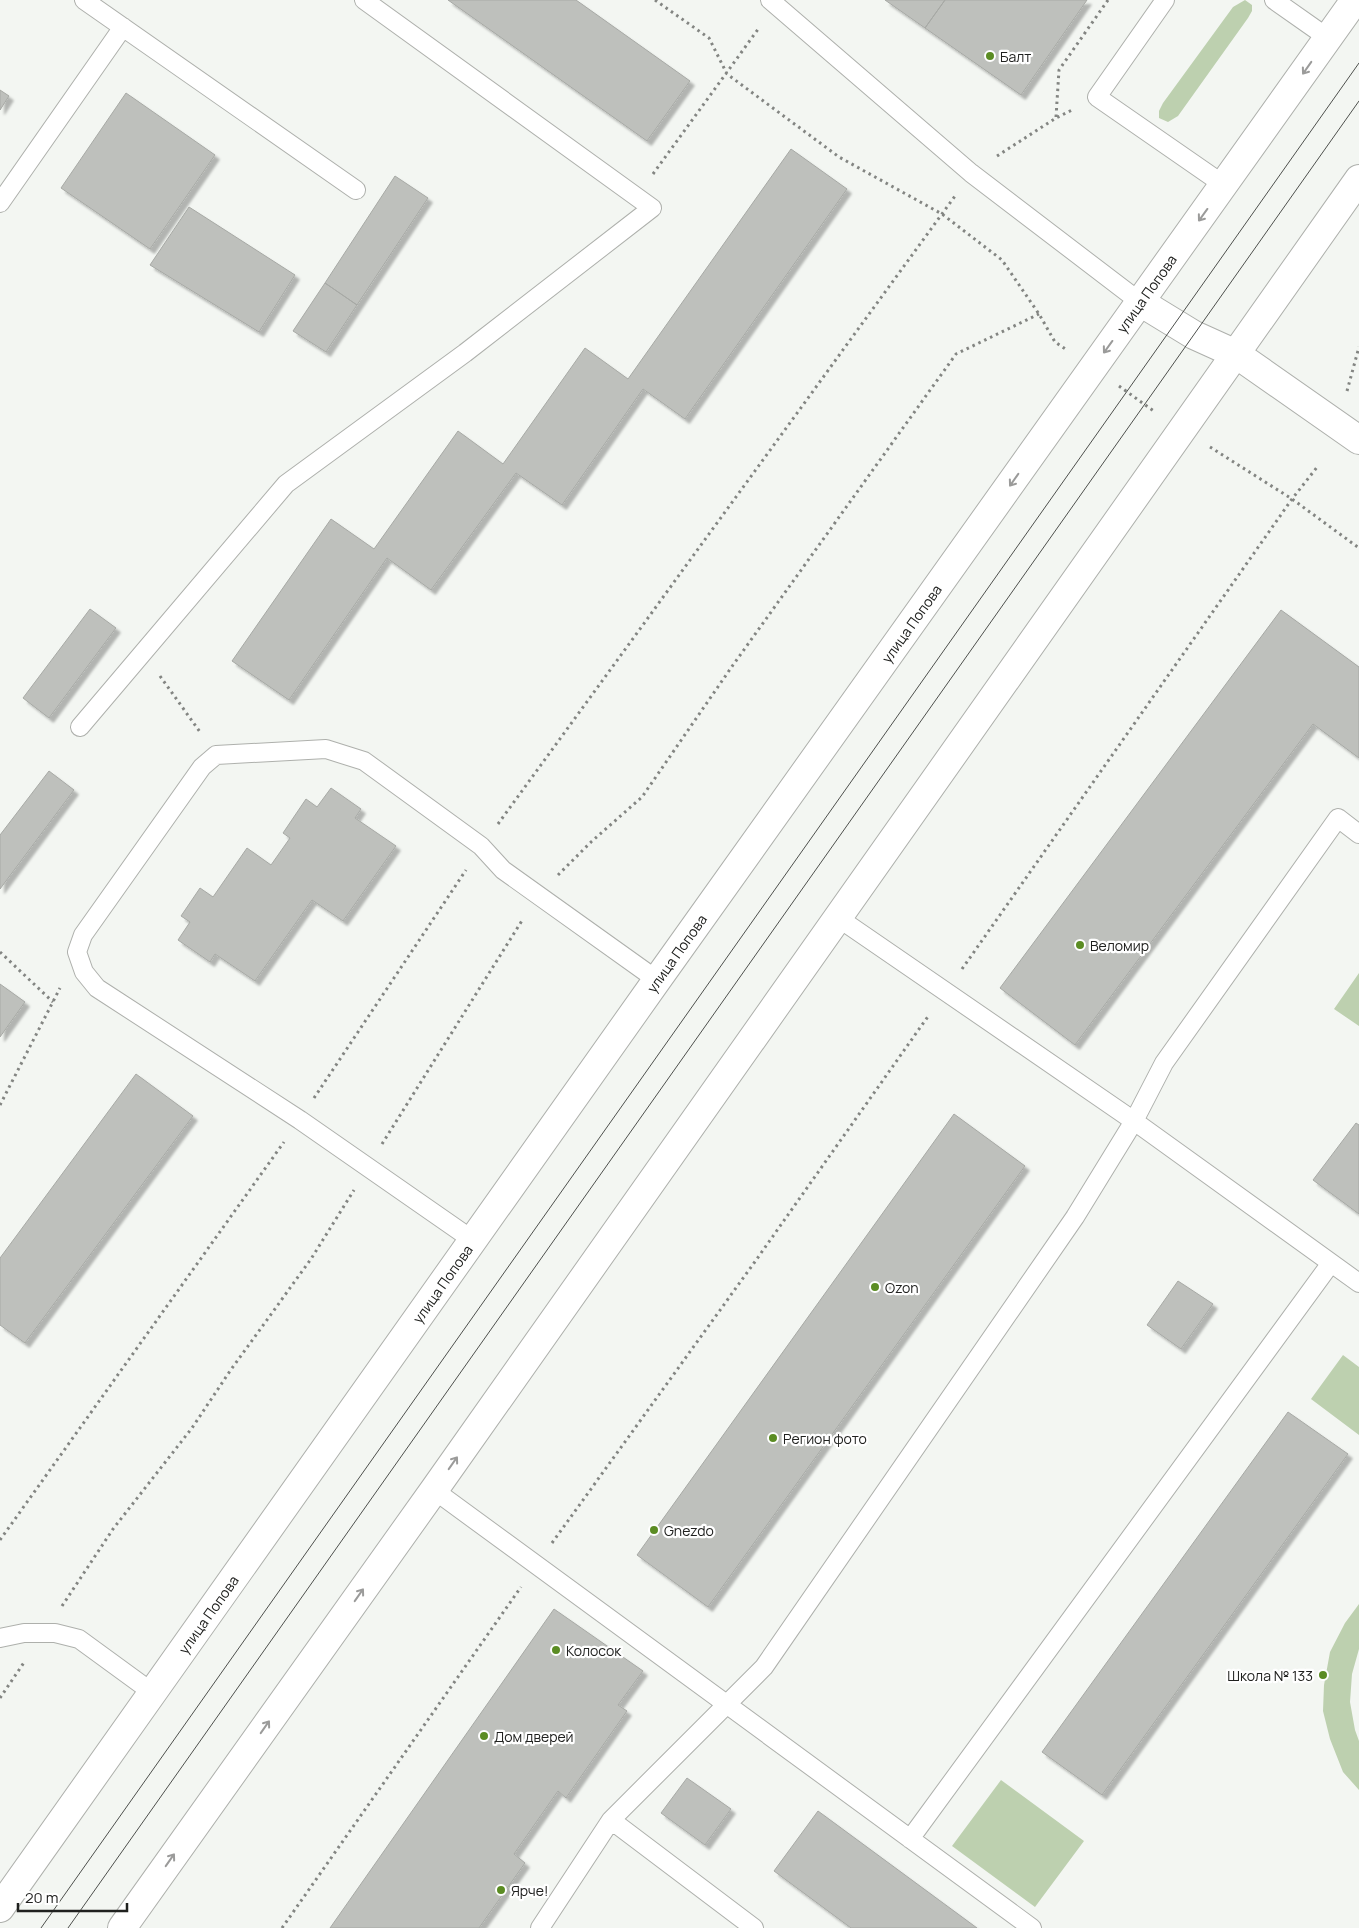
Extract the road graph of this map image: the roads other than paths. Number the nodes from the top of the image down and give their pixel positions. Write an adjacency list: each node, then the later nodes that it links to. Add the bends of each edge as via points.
1 (84, 0): 7 (lane)
2 (364, 0): 16 (lane, via 652,208 464,353 286,484)
3 (1165, 0): 10 (lane, via 1097,97)
4 (1274, 0): 8 (lane)
5 (1355, 0): 8 (main road, улица Попова)
6 (773, 2): 13 (lane, via 971,173)
7 (123, 27): 11 (lane); 12 (lane)
8 (1328, 38): 10 (main road, улица Попова, one-way to 10)
9 (1359, 179): 14 (main road)
10 (1224, 185): 13 (main road, улица Попова, one-way to 13)
11 (356, 190)
12 (0, 203)
13 (1140, 302): 14 (main road, via 1194,335); 19 (main road, улица Попова, one-way to 19)
14 (1236, 354): 15 (main road); 18 (main road)
15 (1359, 440)
16 (80, 727)
17 (1359, 834): 20 (lane, via 1338,818 1164,1063)
18 (837, 916): 20 (lane); 24 (main road, one-way to 18)
19 (657, 980): 21 (main road, улица Попова); 21 (lane, via 503,870 481,846 364,761 326,749 216,755 202,767 83,935 77,952 84,972 97,988 300,1120)
20 (1134, 1121): 22 (lane); 27 (lane, via 1075,1217 764,1667)
21 (474, 1241): 26 (main road, улица Попова)
22 (1330, 1263): 23 (lane); 29 (lane)
23 (1359, 1283)
24 (434, 1490): 27 (lane); 31 (main road, one-way to 24)
25 (0, 1638): 26 (lane, via 24,1633 55,1633 79,1639)
26 (153, 1693): 30 (main road, улица Попова)
27 (726, 1704): 28 (lane); 29 (lane)
28 (611, 1820): 32 (lane); 33 (lane)
29 (910, 1839): 34 (lane)
30 (2, 1903)
31 (122, 1928)
32 (540, 1928)
33 (754, 1928)
34 (1032, 1928)

